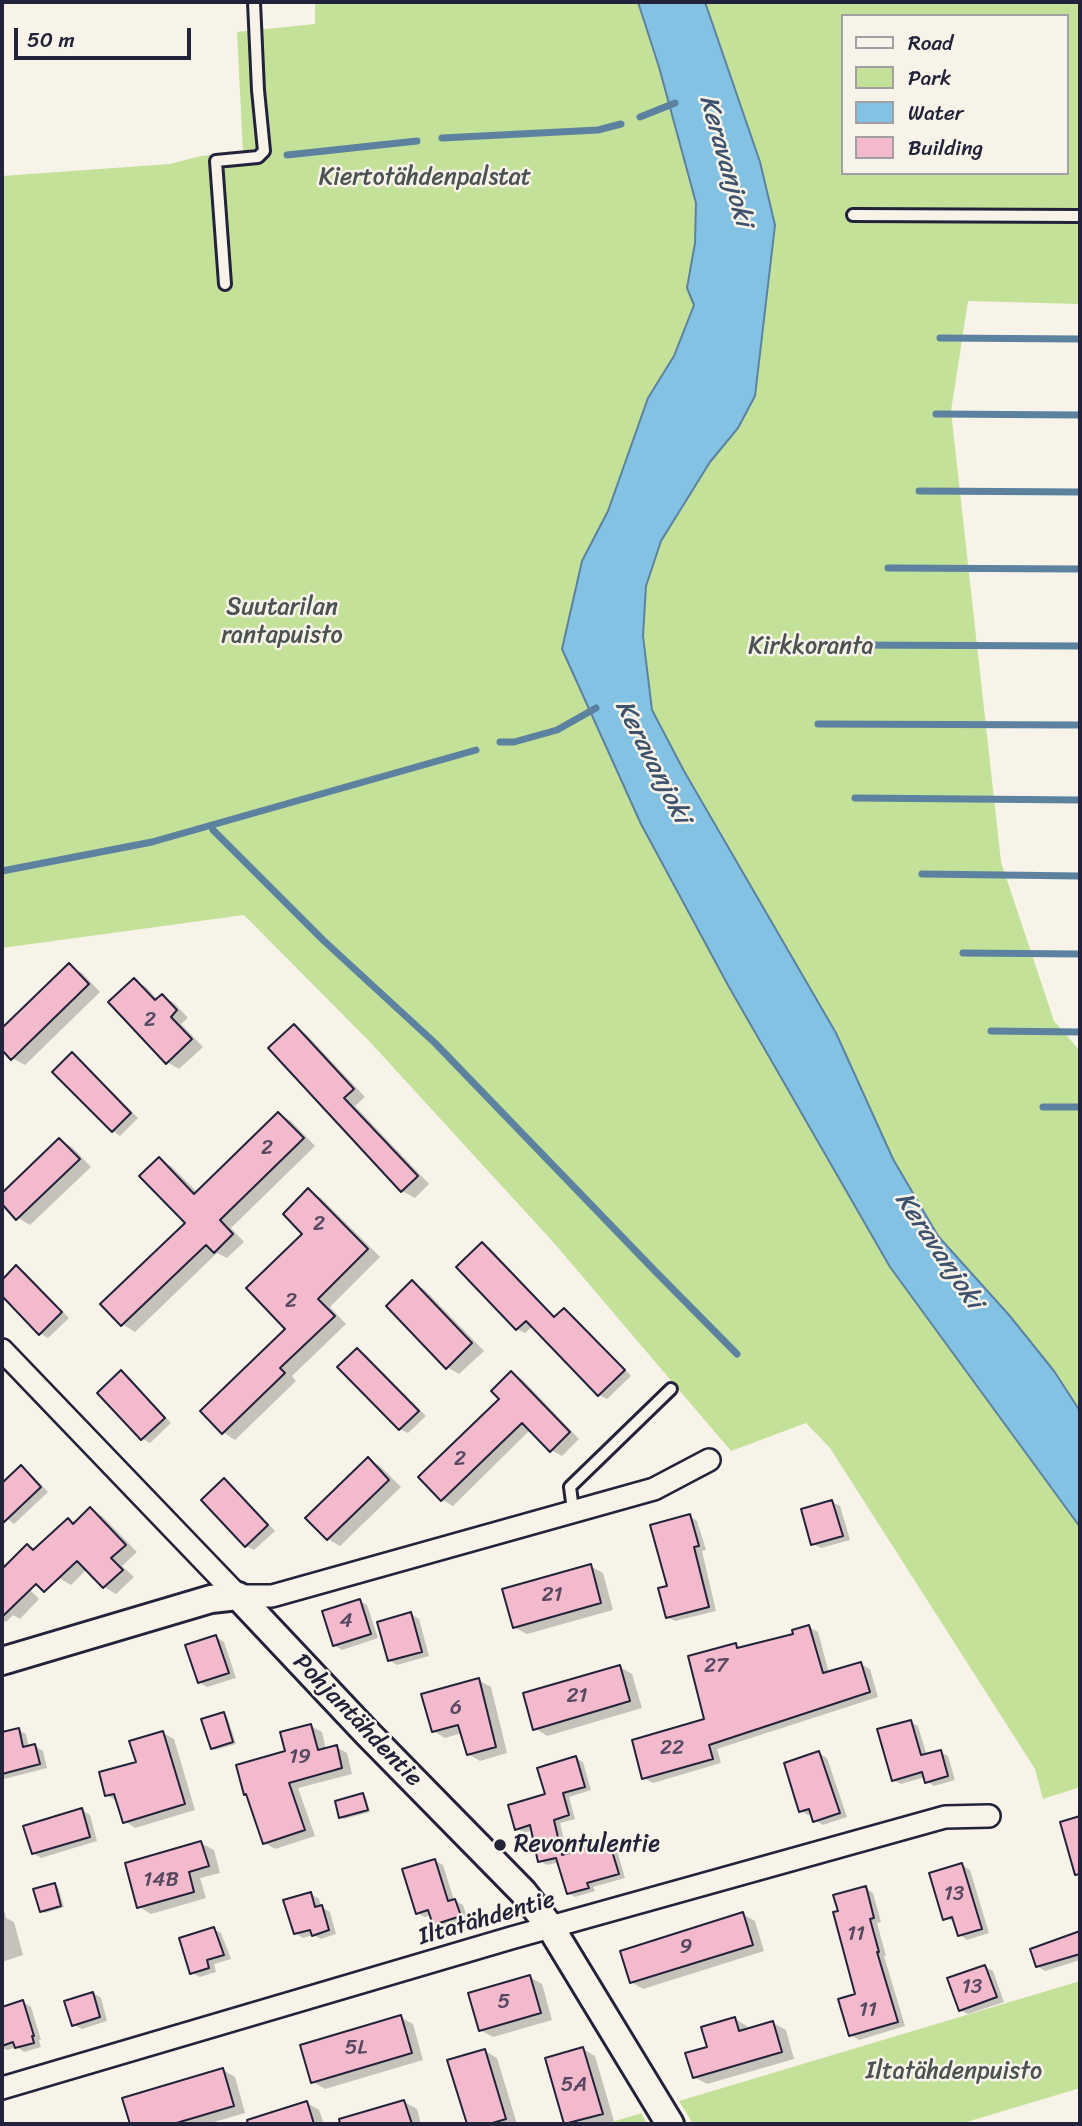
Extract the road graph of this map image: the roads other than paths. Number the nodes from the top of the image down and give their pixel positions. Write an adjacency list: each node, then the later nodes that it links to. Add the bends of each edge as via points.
1 (254, 2): 4 (lane, via 264,151 258,157 216,162)
2 (853, 215): 3 (lane)
3 (1080, 216)
4 (225, 284)
5 (2, 1350): 9 (street, Pohjantähdentie)
6 (671, 1390): 8 (lane, via 570,1487)
7 (709, 1460): 8 (street, via 654,1489)
8 (573, 1510): 9 (street, via 272,1597)
9 (238, 1596): 10 (street, via 211,1599); 12 (street, Pohjantähdentie, via 523,1892)
10 (2, 1661)
11 (989, 1816): 12 (street, Iltatähdentie, via 945,1817)
12 (551, 1928): 13 (street, Iltatähdentie); 14 (street, Pohjantähdentie)
13 (2, 2088)
14 (670, 2124)

